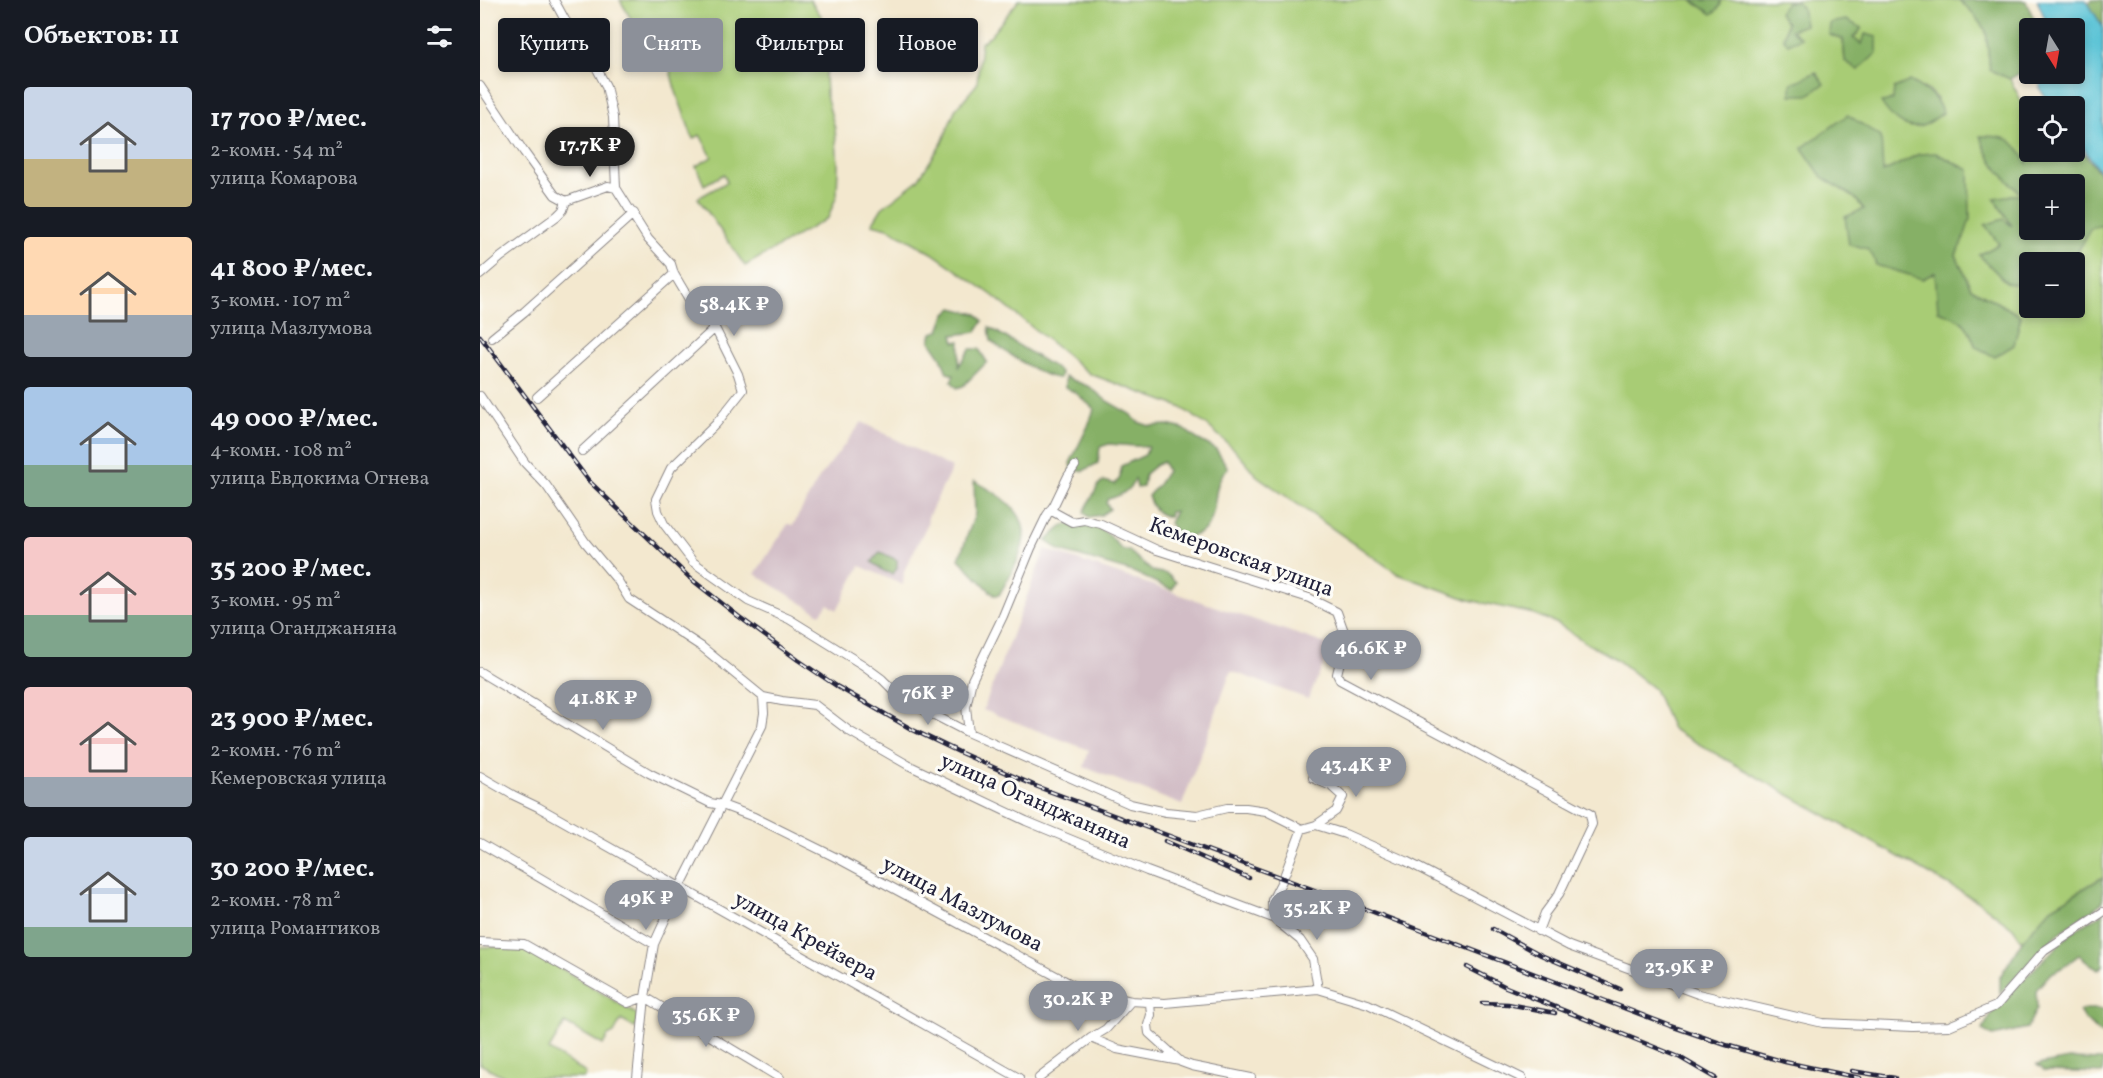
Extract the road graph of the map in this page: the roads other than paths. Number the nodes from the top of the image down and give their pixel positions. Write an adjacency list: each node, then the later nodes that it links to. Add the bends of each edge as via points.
1 (554, 0): 3 (street, via 606,86 613,117)
2 (480, 86): 4 (street, via 555,195)
3 (616, 188): 4 (street, via 608,186); 5 (street)
4 (566, 201): 7 (street, via 557,216)
5 (634, 213): 6 (street); 9 (street)
6 (674, 274): 8 (street, via 693,306); 11 (street)
7 (480, 275)
8 (715, 328): 12 (street); 17 (street, via 743,390 716,424 671,468 656,499 664,524 693,562 748,601 789,619 863,665 913,704)
9 (492, 338)
10 (480, 396): 16 (street, улица Оганджаняна, via 628,599 702,647)
11 (537, 397)
12 (582, 451)
13 (1075, 466): 14 (street)
14 (1050, 510): 17 (street, via 972,680 966,707); 27 (street, Кемеровская улица, via 1072,522 1101,524 1157,550 1309,598 1338,612 1346,637 1337,674 1340,680 1590,814 1592,824)
15 (480, 672): 20 (street, улица Мазлумова, via 649,773)
16 (763, 697): 20 (street, via 762,726); 26 (street, улица Оганджаняна, via 815,705 849,731 908,765 1026,821 1147,872)
17 (969, 734): 22 (street, via 1130,804 1197,815 1246,808 1266,811)
18 (480, 776): 24 (street, улица Крейзера)
19 (1313, 778): 21 (street, via 1343,797 1336,811)
20 (722, 805): 24 (street); 32 (street, улица Мазлумова, via 839,859 1082,990)
21 (1316, 825): 22 (street); 27 (street, via 1406,861)
22 (1302, 829): 26 (street, via 1272,900)
23 (480, 843): 29 (street)
24 (680, 887): 29 (street); 39 (street, улица Крейзера)
25 (2103, 912): 27 (street, via 2044,951 1996,1006 1949,1026 1824,1023 1698,994)
26 (1273, 918): 30 (street, улица Оганджаняна, via 1300,940 1314,959)
27 (1538, 931)
28 (480, 942): 31 (street, via 524,944 628,1003)
29 (654, 944): 31 (street)
30 (1318, 989): 33 (street, улица Мазлумова); 36 (street, улица Мазлумова, via 1368,1004)
31 (645, 997): 37 (street); 38 (street)
32 (1131, 1001): 33 (street, улица Мазлумова); 34 (street, via 1106,1029)
33 (1150, 1003): 35 (street, via 1149,1033)
34 (1091, 1038): 35 (street, via 1117,1049); 40 (street)
35 (1181, 1062): 41 (street)
36 (1509, 1075): 42 (street, улица Мазлумова)
37 (637, 1078)
38 (780, 1078)
39 (1018, 1078)
40 (1039, 1078)
41 (1251, 1078)
42 (1522, 1078)

